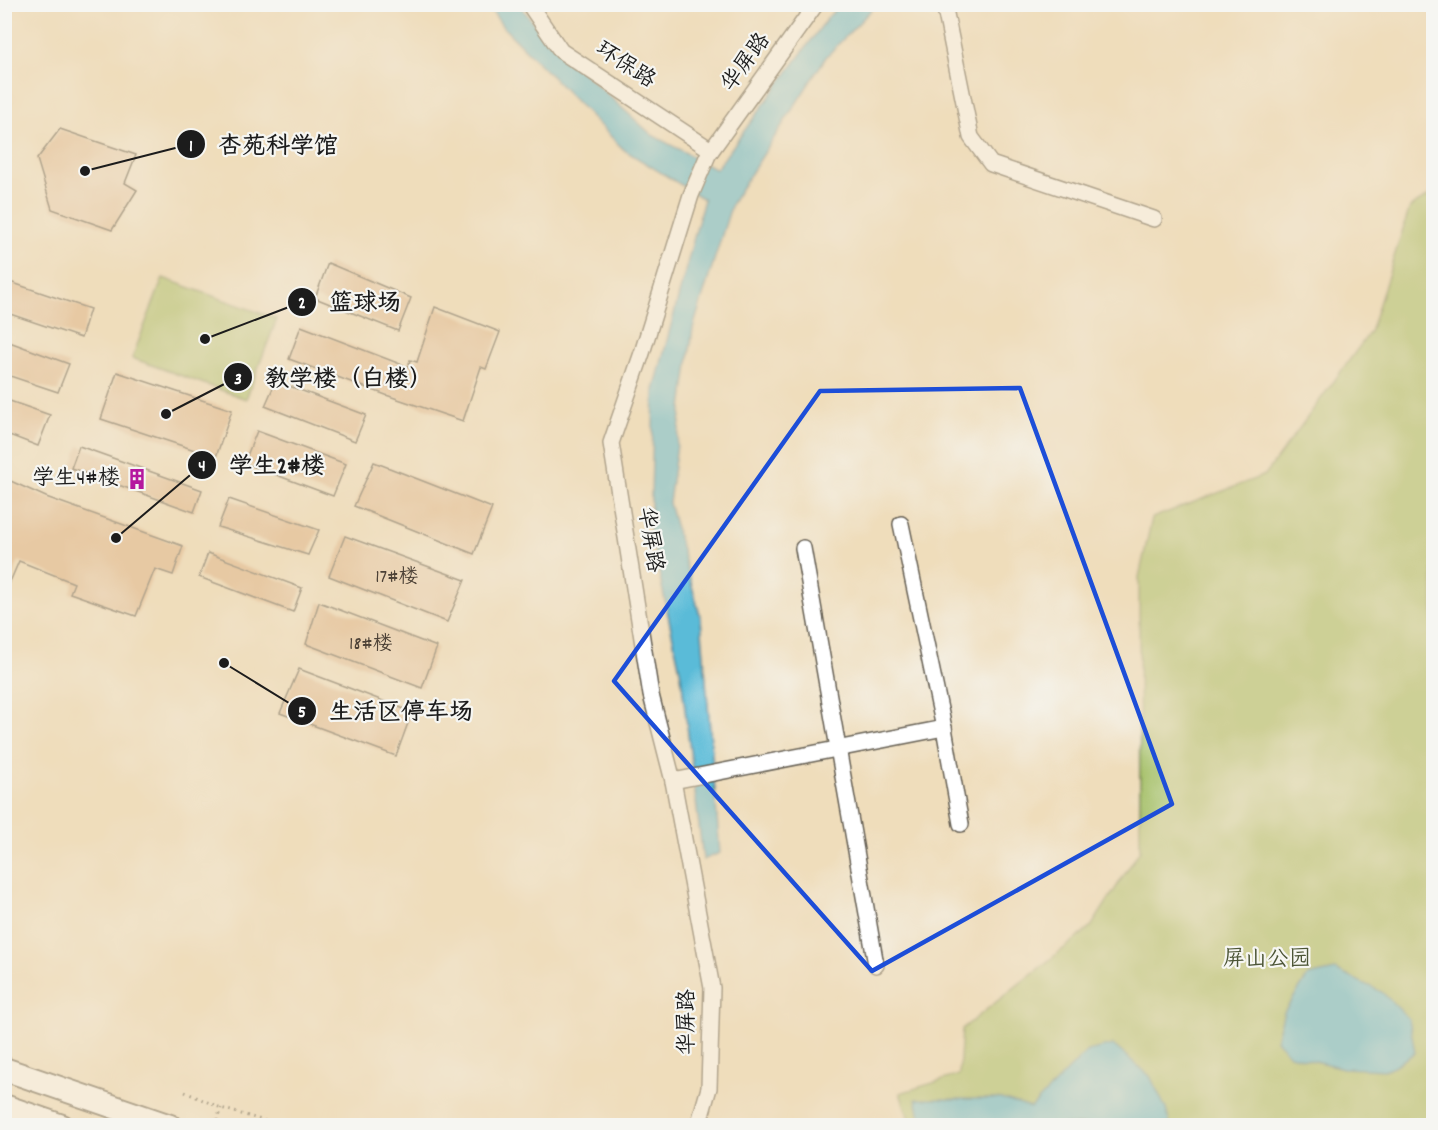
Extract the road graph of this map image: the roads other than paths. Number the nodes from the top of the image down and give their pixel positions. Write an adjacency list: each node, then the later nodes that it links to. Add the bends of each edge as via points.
1 (529, 4): 4 (street, 环保路, via 561,51)
2 (816, 4): 4 (street, 华屏路)
3 (944, 4): 5 (street, via 971,137 991,164)
4 (710, 152): 10 (street, 华屏路, via 691,195 611,443 651,695)
5 (1154, 219)
6 (901, 524): 8 (street)
7 (802, 548): 9 (street)
8 (944, 728): 9 (street); 11 (street)
9 (838, 749): 10 (street); 12 (street)
10 (673, 781): 17 (street, 华屏路, via 712,988 710,1088)
11 (961, 824)
12 (876, 965)
13 (4, 1069): 16 (highway)
14 (4, 1106): 15 (highway)
15 (62, 1125)
16 (170, 1125)
17 (698, 1125)

